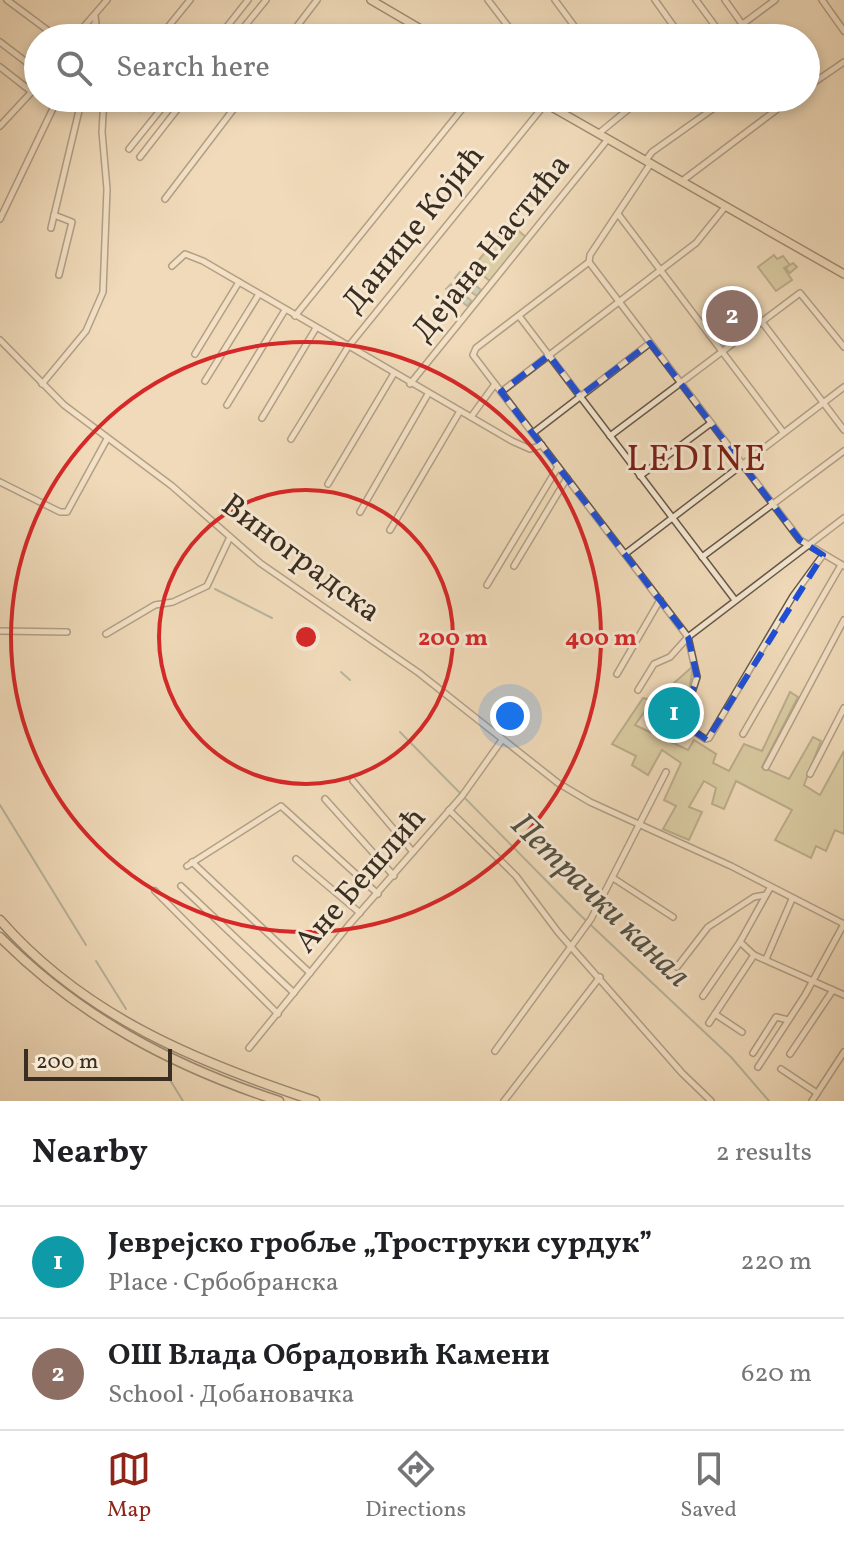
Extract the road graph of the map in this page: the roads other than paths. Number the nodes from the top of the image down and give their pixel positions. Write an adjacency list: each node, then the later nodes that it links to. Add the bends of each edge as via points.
1 (7, 0): 19 (street)
2 (107, 0): 17 (street)
3 (190, 0): 21 (street)
4 (248, 0): 22 (street)
5 (266, 0): 23 (street)
6 (317, 0): 24 (street)
7 (371, 0): 25 (main road)
8 (488, 0): 26 (street)
9 (555, 0): 27 (street)
10 (655, 0): 28 (street)
11 (696, 0): 29 (street)
12 (725, 0): 30 (street)
13 (760, 0): 16 (street)
14 (775, 0): 16 (street)
15 (822, 0): 31 (street)
16 (765, 7): 30 (street)
17 (94, 15): 18 (street); 20 (street)
18 (96, 23)
19 (39, 24)
20 (86, 24)
21 (170, 24)
22 (229, 24)
23 (246, 24)
24 (299, 24)
25 (412, 24)
26 (506, 24)
27 (573, 24)
28 (672, 24)
29 (714, 24)
30 (742, 24)
31 (844, 31)
32 (0, 42): 33 (street)
33 (24, 60)
34 (844, 62): 36 (street)
35 (0, 67): 37 (street)
36 (820, 78)
37 (24, 86)
38 (24, 100): 51 (street)
39 (51, 112): 62 (street)
40 (79, 112): 61 (street)
41 (103, 112): 89 (street, via 107,189 102,297 79,340)
42 (159, 112): 54 (street)
43 (175, 112): 55 (street)
44 (231, 112): 58 (street)
45 (460, 112): 73 (street)
46 (539, 112): 79 (street, Данице Којић)
47 (561, 112): 52 (main road)
48 (624, 112): 52 (street)
49 (710, 112): 56 (street)
50 (773, 112): 57 (street)
51 (0, 126)
52 (598, 134): 53 (main road)
53 (608, 139): 56 (main road); 87 (street, Дејана Настића)
54 (129, 149)
55 (140, 157)
56 (648, 162): 57 (main road); 60 (street)
57 (682, 181): 59 (main road)
58 (165, 199)
59 (725, 207): 66 (street, via 704,237); 67 (main road)
60 (618, 214): 64 (street); 66 (street)
61 (54, 215): 63 (street); 68 (street, via 72,221)
62 (0, 219)
63 (51, 228)
64 (589, 262): 71 (street); 74 (street)
65 (172, 266): 69 (street, via 185,254)
66 (661, 271): 71 (street); 81 (street)
67 (844, 274)
68 (59, 275)
69 (239, 282): 70 (street); 82 (street)
70 (259, 294): 72 (street); 85 (street)
71 (619, 302): 78 (street); 83 (street)
72 (285, 310): 73 (street); 95 (street)
73 (295, 316): 76 (street)
74 (519, 316): 83 (street); 88 (street, via 473,351)
75 (762, 322): 80 (street, via 802,292); 81 (street); 94 (street)
76 (316, 328): 79 (street); 98 (street)
77 (0, 340): 89 (street, Виноградска)
78 (650, 343): 86 (street); 93 (street)
79 (348, 347): 84 (street); 105 (street, Данице Којић)
80 (844, 347)
81 (722, 352): 86 (street); 101 (street)
82 (195, 354)
83 (549, 355): 91 (street); 93 (street)
84 (393, 375): 87 (street); 113 (street)
85 (205, 381)
86 (680, 383): 99 (street); 103 (street)
87 (410, 384): 92 (street)
88 (495, 384): 91 (street); 97 (street)
89 (42, 385): 104 (street, Виноградска)
90 (844, 387): 94 (street)
91 (501, 392): 102 (street)
92 (428, 394): 96 (street); 115 (street)
93 (580, 396): 102 (street); 103 (street)
94 (823, 402): 100 (street); 101 (street)
95 (227, 405)
96 (460, 411): 97 (street); 118 (street)
97 (471, 417): 106 (street, via 526,449)
98 (262, 418)
99 (711, 423): 108 (street); 110 (street)
100 (844, 430)
101 (783, 432): 108 (street)
102 (533, 433): 106 (street)
103 (610, 436): 110 (street)
104 (107, 439): 112 (street, via 67,512); 119 (street, Виноградска)
105 (291, 439)
106 (542, 445): 109 (street)
107 (844, 451): 114 (street)
108 (742, 464): 114 (street); 116 (street)
109 (558, 467): 111 (street); 126 (street)
110 (640, 476): 116 (street)
111 (567, 478): 121 (street); 124 (street)
112 (0, 482)
113 (328, 484)
114 (773, 505): 120 (street); 123 (street)
115 (360, 512)
116 (672, 517): 121 (street); 123 (street)
117 (844, 518): 120 (street)
118 (390, 530)
119 (230, 537): 132 (street, via 207,586 155,605); 138 (street, Виноградска, via 419,673)
120 (807, 546): 122 (street); 128 (street)
121 (625, 554): 127 (street)
122 (823, 555): 125 (street); 133 (street, via 705,739 682,723 697,677)
123 (702, 557): 128 (street)
124 (514, 566)
125 (843, 566): 137 (street)
126 (487, 585)
127 (660, 600): 133 (street); 134 (street)
128 (735, 600): 133 (street)
129 (844, 620): 139 (street)
130 (0, 631): 131 (street)
131 (67, 632)
132 (106, 634)
133 (688, 637): 135 (street, via 670,657 654,664)
134 (617, 674)
135 (638, 690)
136 (844, 708): 141 (street)
137 (743, 734)
138 (502, 740): 144 (street, Ане Бешлић); 145 (street, Виноградска, via 577,795)
139 (766, 767)
140 (666, 772): 145 (street)
141 (810, 774)
142 (353, 781): 146 (street)
143 (325, 799): 148 (street)
144 (449, 810): 146 (street, Ане Бешлић); 162 (street, via 516,876)
145 (641, 824): 149 (street); 151 (street, Виноградска)
146 (413, 852): 148 (street, Ане Бешлић)
147 (296, 859): 156 (street)
148 (394, 876): 153 (street, Ане Бешлић)
149 (613, 878): 157 (street); 162 (street)
150 (181, 886): 170 (street)
151 (770, 888): 154 (street); 155 (street, Виноградска)
152 (155, 891): 173 (street)
153 (378, 894): 156 (street, Ане Бешлић); 166 (street, via 281,806 190,864)
154 (766, 895): 161 (street); 165 (street, via 754,897 708,927)
155 (792, 899): 159 (street, Виноградска); 164 (street)
156 (360, 913): 166 (street, Ане Бешлић)
157 (673, 917)
158 (0, 920): 187 (highway, via 51,970 131,1027 206,1063)
159 (844, 924): 168 (street)
160 (0, 937): 186 (highway, via 61,993 130,1040 200,1073)
161 (740, 942): 163 (street); 172 (street)
162 (572, 947): 167 (street); 179 (street)
163 (754, 955): 164 (street); 174 (street)
164 (766, 959): 168 (street)
165 (677, 967)
166 (310, 973): 170 (street, Ане Бешлић)
167 (600, 977): 188 (street); 189 (street)
168 (813, 981): 169 (street); 175 (street)
169 (833, 990): 171 (street); 182 (street)
170 (294, 993): 173 (street, Ане Бешлић)
171 (844, 995)
172 (703, 996)
173 (278, 1014): 178 (street, Ане Бешлић)
174 (715, 1014): 176 (street); 177 (street)
175 (788, 1020): 181 (street, via 776,1017); 183 (street)
176 (709, 1023)
177 (742, 1032)
178 (249, 1048)
179 (495, 1051)
180 (844, 1052): 185 (street)
181 (753, 1053)
182 (790, 1054)
183 (758, 1067)
184 (781, 1069): 185 (street)
185 (817, 1093): 190 (street)
186 (279, 1101)
187 (315, 1101)
188 (504, 1101)
189 (711, 1101)
190 (812, 1101)

